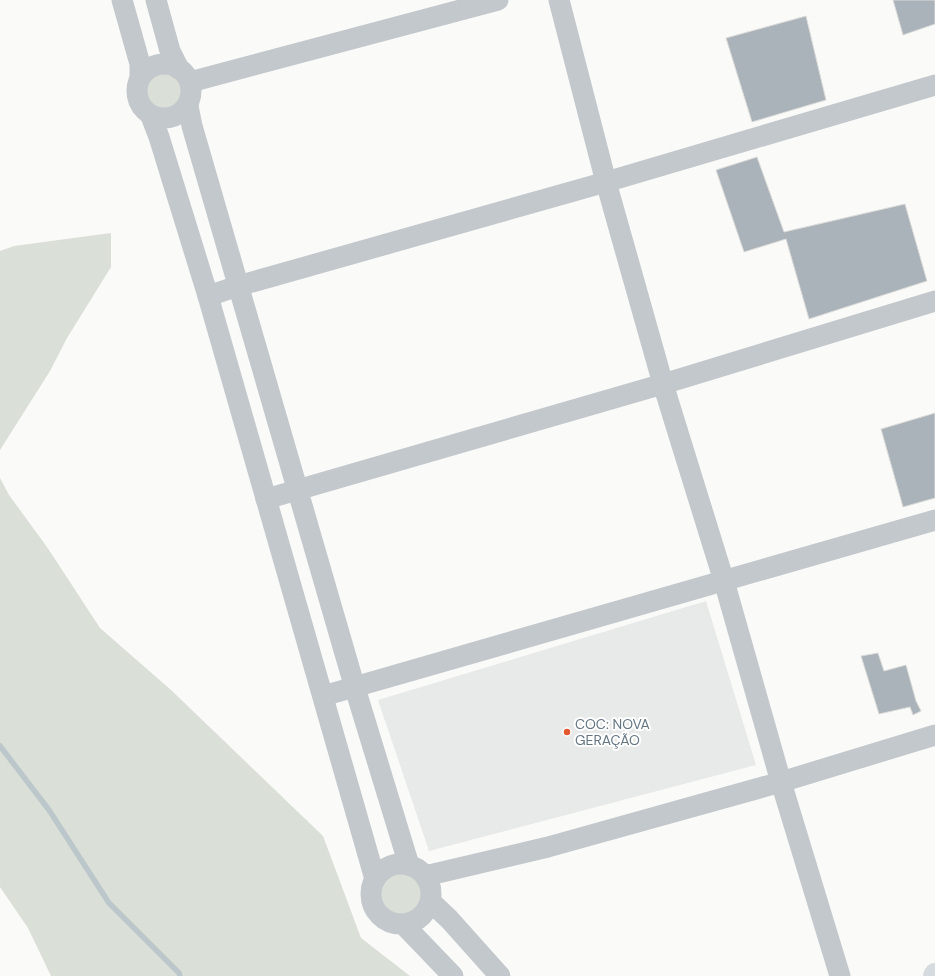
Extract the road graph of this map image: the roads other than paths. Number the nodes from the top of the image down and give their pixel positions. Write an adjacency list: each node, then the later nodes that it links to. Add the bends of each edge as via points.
1 (122, 0): 6 (street, via 140,64)
2 (156, 0): 5 (street, via 170,51)
3 (498, 0): 5 (street)
4 (559, 0): 10 (street)
5 (185, 75): 6 (street, via 171,65 162,64 146,70); 8 (street, via 192,90)
6 (140, 77): 9 (street, via 137,86 139,103)
7 (935, 85): 10 (street)
8 (188, 106): 9 (street, via 175,117 159,119); 11 (street)
9 (151, 116): 12 (street)
10 (606, 182): 11 (street); 14 (street)
11 (238, 286): 12 (street); 15 (street)
12 (208, 296): 16 (street)
13 (935, 301): 14 (street)
14 (663, 384): 15 (street); 18 (street)
15 (297, 490): 16 (street); 19 (street)
16 (266, 499): 20 (street)
17 (935, 520): 18 (street)
18 (724, 581): 19 (street); 22 (street)
19 (355, 688): 20 (street); 23 (street)
20 (323, 696): 24 (street)
21 (935, 735): 22 (street)
22 (781, 782): 23 (street, via 548,847); 29 (street)
23 (417, 870): 24 (street, via 399,864 381,871); 25 (street, via 430,884)
24 (375, 879): 26 (street, via 370,898 373,908 386,921)
25 (431, 902): 26 (street, via 422,917); 28 (street)
26 (404, 925): 27 (street)
27 (453, 976)
28 (500, 976)
29 (840, 976)

